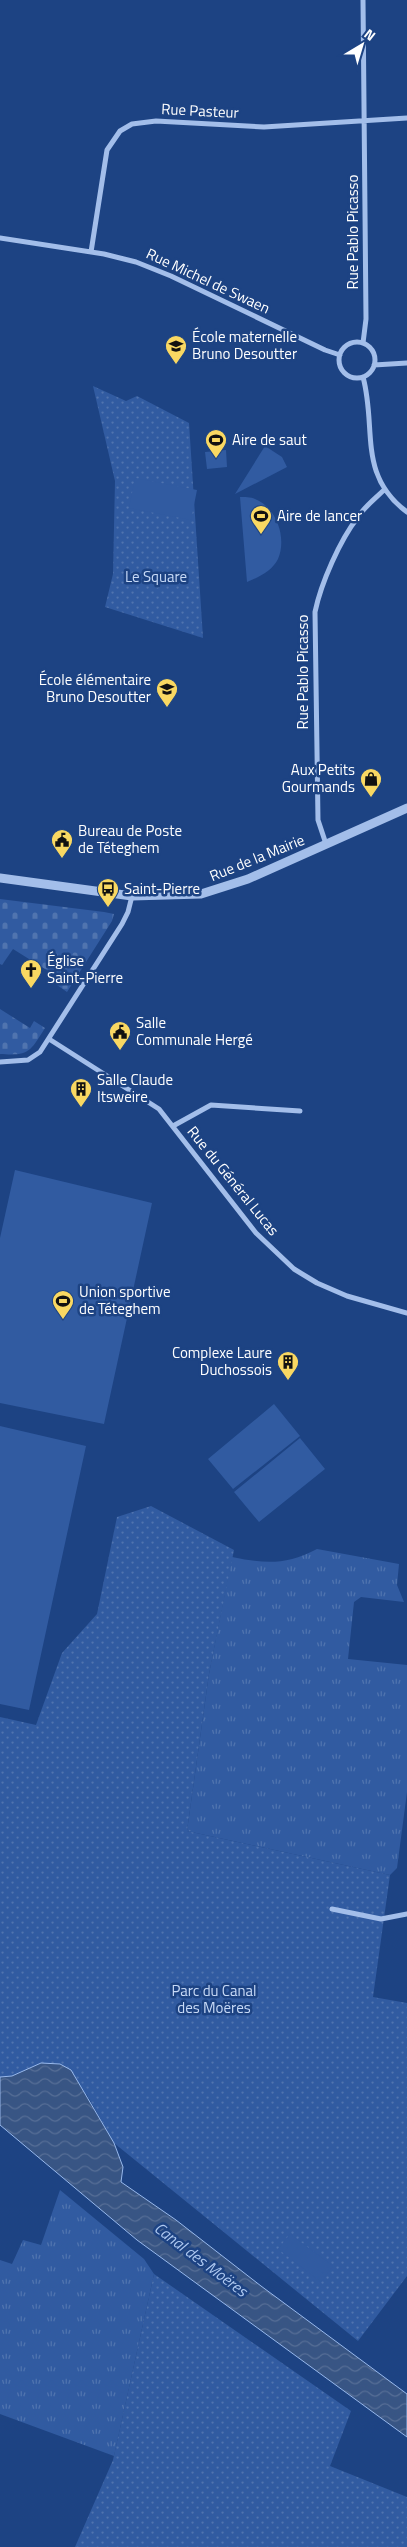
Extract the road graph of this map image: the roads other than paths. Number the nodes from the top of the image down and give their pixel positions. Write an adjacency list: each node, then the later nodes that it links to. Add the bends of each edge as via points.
1 (363, 0): 3 (street, Rue Pablo Picasso)
2 (407, 118): 3 (street, Rue Pasteur)
3 (365, 121): 5 (street, Rue Pasteur, via 264,127 149,121 128,126 107,150); 6 (street, Rue Pablo Picasso, via 366,319)
4 (0, 238): 5 (street, Rue Michel de Swaen)
5 (91, 252): 7 (street, Rue Michel de Swaen, via 124,258 162,272)
6 (363, 343): 7 (street, via 349,344); 9 (street, via 373,352)
7 (340, 355): 10 (street, via 345,373 353,378)
8 (407, 363): 9 (street)
9 (374, 366): 10 (street)
10 (363, 377): 11 (street, via 370,454)
11 (385, 489): 12 (street); 14 (street, Rue Pablo Picasso, via 352,525 323,584 315,612 318,820)
12 (407, 512)
13 (407, 808): 14 (street, Rue de la Mairie)
14 (326, 844): 16 (street, Rue de la Mairie, via 209,893)
15 (0, 878): 16 (street, Rue de la Mairie)
16 (132, 896): 17 (street, via 122,924)
17 (49, 1039): 18 (street, via 40,1052 28,1060); 20 (street, Rue du Général Lucas, via 153,1105)
18 (0, 1062)
19 (300, 1111): 20 (street, Rue du Général Lucas, via 211,1105)
20 (173, 1126): 21 (street, Rue du Général Lucas, via 256,1233 287,1263 335,1292)
21 (407, 1313)
22 (332, 1909): 23 (street, via 381,1918)
23 (407, 1914)

